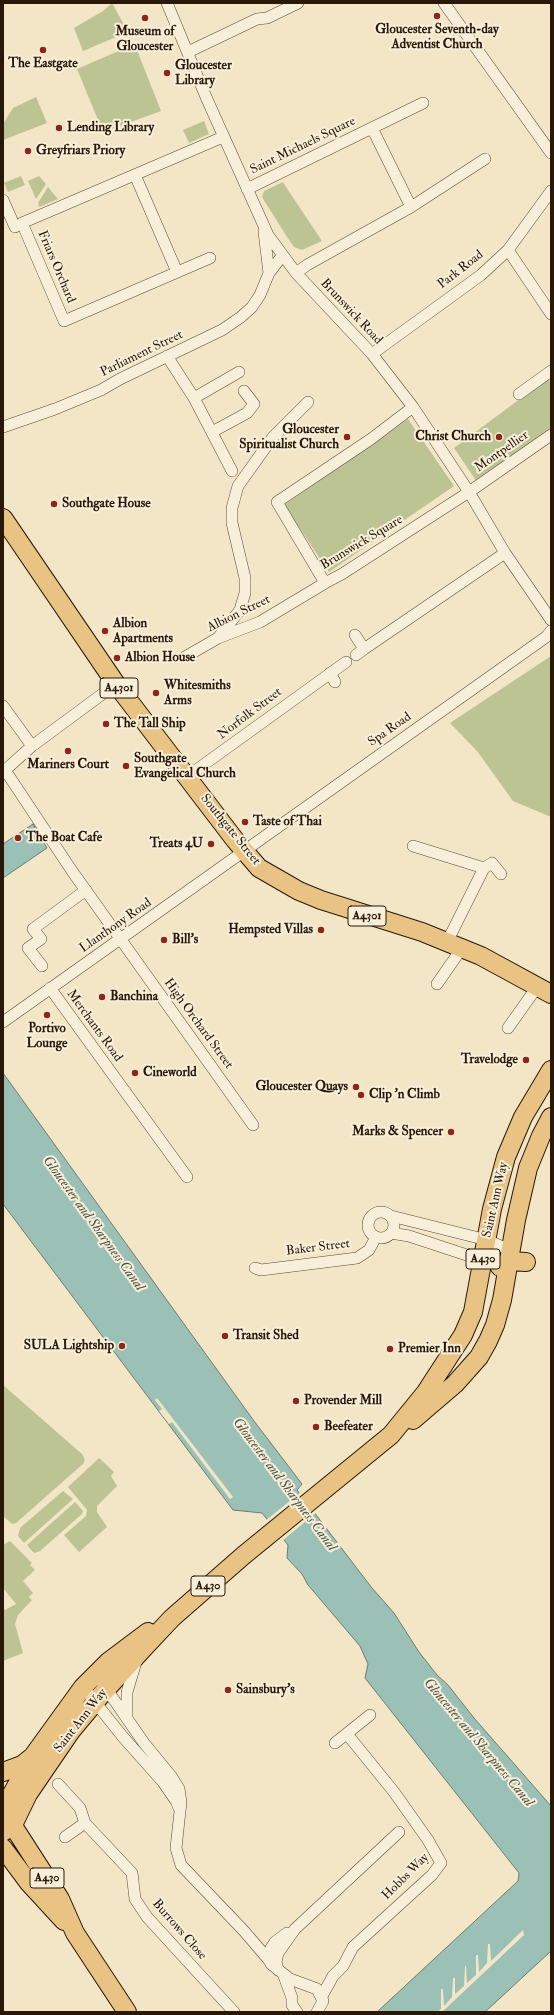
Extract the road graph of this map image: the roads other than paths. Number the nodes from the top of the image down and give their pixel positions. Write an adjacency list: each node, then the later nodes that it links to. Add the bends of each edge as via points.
1 (167, 3): 4 (street, Brunswick Road)
2 (298, 3): 4 (street, via 267,18 257,19)
3 (444, 3): 8 (street)
4 (188, 52): 7 (street, Brunswick Road)
5 (423, 103): 6 (street, Saint Michaels Square)
6 (372, 128): 11 (street, Saint Michaels Square); 14 (street, Saint Michaels Square)
7 (223, 136): 10 (street, Friars Orchard); 11 (street, Brunswick Road)
8 (551, 153)
9 (485, 159): 14 (street)
10 (135, 175): 20 (street); 20 (street, Friars Orchard, via 22,224 64,321)
11 (247, 189): 15 (street, Brunswick Road)
12 (551, 191): 17 (street, Park Road)
13 (3, 200): 16 (street)
14 (411, 207): 22 (street)
15 (263, 226): 18 (street, Brunswick Road); 21 (street, Parliament Street)
16 (15, 227)
17 (508, 250): 23 (street); 24 (street, Park Road, via 481,275)
18 (282, 256): 21 (street, Parliament Street); 22 (street, Brunswick Road)
19 (210, 258): 20 (street, Friars Orchard)
20 (177, 272)
21 (268, 273): 25 (street, Parliament Street, via 256,301 241,317 222,330)
22 (296, 273): 24 (street, Brunswick Road)
23 (551, 314)
24 (372, 354): 32 (street, Brunswick Road)
25 (167, 356): 30 (street); 33 (street, Parliament Street, via 88,396)
26 (551, 370): 29 (street)
27 (239, 372): 30 (street)
28 (244, 391): 34 (street, via 254,404 247,413)
29 (519, 394)
30 (194, 398): 34 (street)
31 (308, 402): 44 (street, via 273,437 238,486 232,508 232,523 246,578 245,593 240,610)
32 (413, 407): 37 (street, Brunswick Road); 40 (street, Brunswick Square, via 371,439 277,502)
33 (3, 426)
34 (212, 432): 36 (street)
35 (551, 435): 37 (street, Montpellier)
36 (232, 471)
37 (469, 492): 39 (street, Brunswick Road); 40 (street, Brunswick Square)
38 (3, 518): 47 (main road, Southgate Street / A4301)
39 (505, 553): 41 (street, Brunswick Road); 43 (street, via 360,652)
40 (325, 583): 44 (street, Albion Street, via 260,622)
41 (551, 620)
42 (551, 631): 53 (street, Spa Road)
43 (355, 635)
44 (218, 638): 45 (street, Albion Street)
45 (185, 656)
46 (346, 662): 51 (street, Norfolk Street, via 332,678)
47 (116, 684): 49 (street); 51 (main road, Southgate Street / A4301)
48 (3, 706): 49 (street)
49 (32, 746): 50 (street)
50 (4, 771): 56 (street, High Orchard Street)
51 (188, 776): 53 (main road, Southgate Street / A4301)
52 (413, 846): 54 (street)
53 (244, 851): 57 (street, Llanthony Road); 58 (main road, Southgate Street / A4301, via 259,868 299,891 356,913)
54 (484, 868): 55 (street, via 492,863); 58 (street)
55 (501, 874)
56 (86, 890): 57 (street, High Orchard Street); 59 (street, via 33,929 41,939 28,948)
57 (120, 940): 61 (street, Llanthony Road); 68 (street, High Orchard Street)
58 (455, 945): 60 (street); 62 (main road, Southgate Street / A4301, via 499,965)
59 (42, 966)
60 (437, 984)
61 (50, 988): 63 (street, Llanthony Road); 69 (street, Merchants Road)
62 (546, 992): 64 (street)
63 (3, 1022)
64 (508, 1028)
65 (551, 1070): 73 (main road, Saint Ann Way / A430, via 514,1137 498,1184)
66 (551, 1107): 73 (main road, via 530,1140 520,1162 501,1235)
67 (551, 1117): 74 (main road, Saint Ann Way / A430, via 528,1168 517,1214)
68 (253, 1125)
69 (187, 1177)
70 (391, 1216): 71 (street, via 394,1225); 72 (street, via 380,1212 371,1216 368,1228); 73 (street)
71 (391, 1233): 72 (street, via 385,1238); 73 (street)
72 (376, 1238): 75 (street, Baker Street, via 369,1250 358,1258 261,1270)
73 (484, 1250): 74 (street); 74 (street); 76 (main road, Saint Ann Way / A430, via 473,1312 463,1335 426,1392)
74 (511, 1262): 76 (main road, via 493,1282 484,1320 466,1354 439,1386); 77 (main road, Saint Ann Way / A430, via 495,1325 478,1357 447,1391)
75 (255, 1268)
76 (404, 1419): 77 (main road, Saint Ann Way / A430)
77 (391, 1435): 78 (main road, Saint Ann Way / A430, via 244,1555)
78 (172, 1618): 79 (main road, Saint Ann Way / A430); 80 (main road, Saint Ann Way, via 124,1649)
79 (141, 1650): 82 (main road, Saint Ann Way / A430); 84 (street, via 129,1681)
80 (95, 1673): 81 (main road, Saint Ann Way); 82 (street)
81 (83, 1687): 82 (street); 87 (main road, Saint Ann Way)
82 (101, 1695): 84 (street); 90 (street); 92 (main road, Saint Ann Way / A430)
83 (370, 1715): 85 (street)
84 (127, 1718): 90 (street, via 176,1782 181,1796)
85 (347, 1734): 86 (street); 101 (street, Hobbs Way, via 394,1792 441,1863 353,1948 343,1966)
86 (335, 1743)
87 (33, 1756): 88 (main road, via 22,1765); 92 (main road, Saint Ann Way)
88 (3, 1772)
89 (58, 1784): 91 (street, Burrows Close, via 80,1808)
90 (179, 1808): 96 (street, via 176,1842 178,1859)
91 (85, 1823): 94 (street); 106 (street, Burrows Close, via 132,1873 135,1898 148,1917)
92 (5, 1826): 97 (main road, A430, via 60,1899); 97 (main road, via 29,1883)
93 (399, 1832): 95 (street)
94 (65, 1837)
95 (295, 1929): 98 (street); 100 (street, via 278,1953 276,1962)
96 (244, 1931): 98 (street, via 264,1942); 99 (street)
97 (75, 1933): 105 (main road, A430)
98 (275, 1942): 99 (street)
99 (268, 1959): 100 (street)
100 (281, 1973): 102 (street); 104 (street)
101 (333, 1976): 102 (street, Hobbs Way); 103 (street, Hobbs Way)
102 (307, 1985): 103 (street, via 317,1989); 104 (street, via 296,1990)
103 (322, 1996): 107 (street, Hobbs Way, via 322,2006)
104 (292, 2007)
105 (127, 2012)
106 (234, 2012)
107 (318, 2012)

